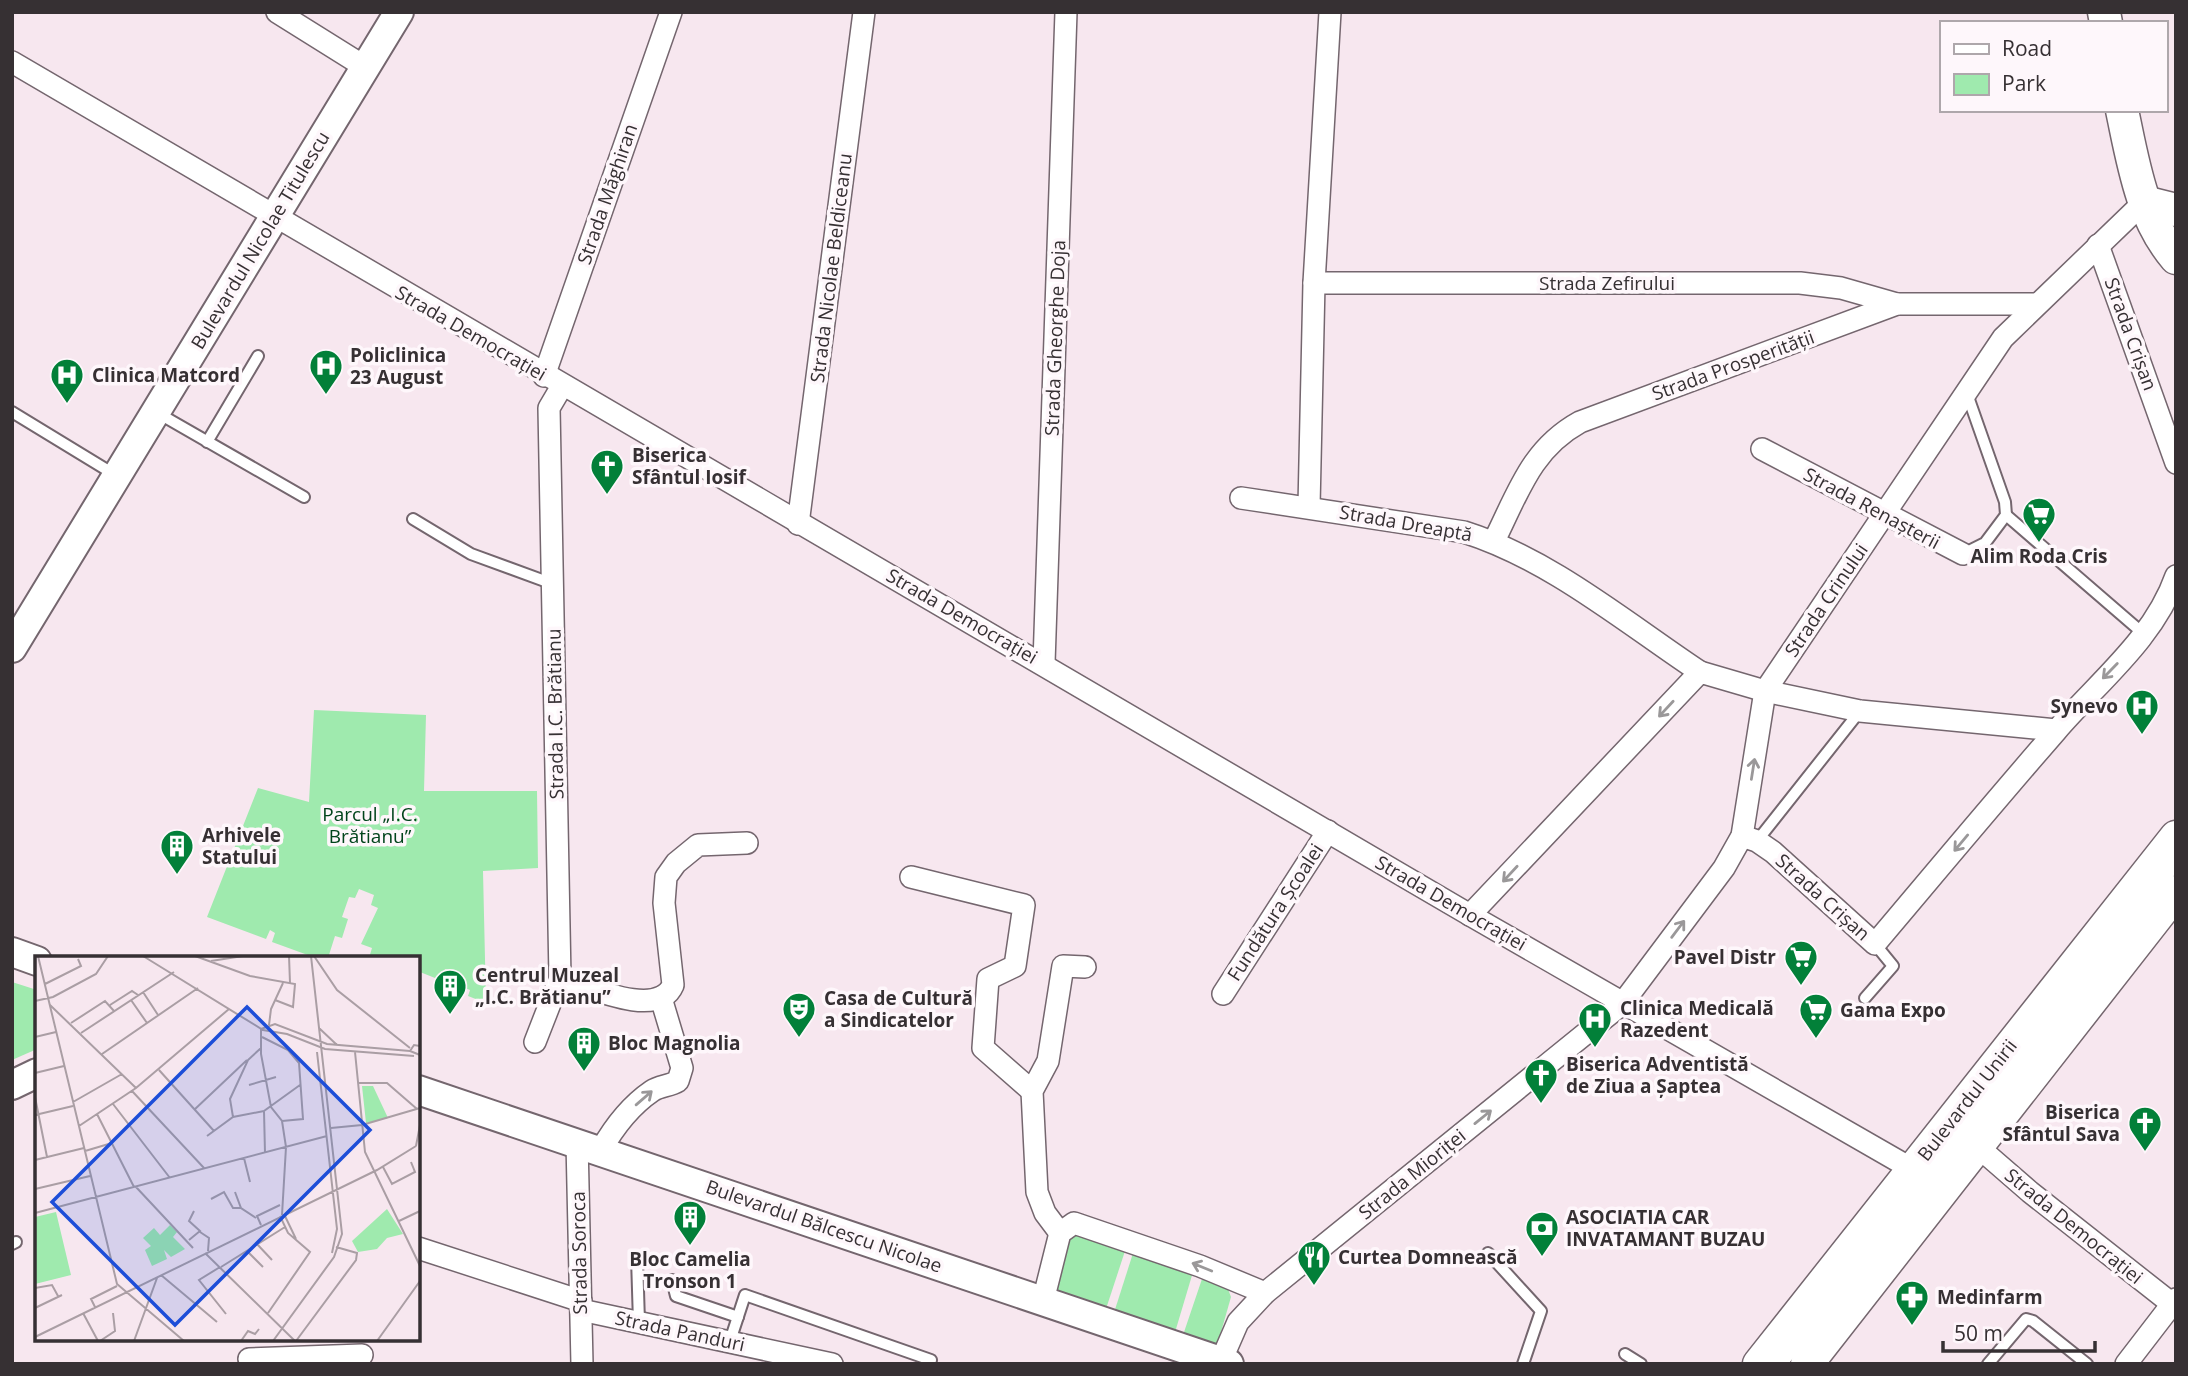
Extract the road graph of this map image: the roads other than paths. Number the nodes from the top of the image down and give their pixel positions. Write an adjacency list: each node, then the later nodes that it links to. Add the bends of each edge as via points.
1 (277, 12): 8 (street)
2 (399, 12): 8 (street, Bulevardul Nicolae Titulescu)
3 (671, 12): 19 (street, Strada Măghiran)
4 (864, 12): 33 (street, Strada Nicolae Beldiceanu)
5 (1066, 12): 40 (street, Strada Gheorghe Doja)
6 (1330, 12): 15 (street)
7 (12, 62): 12 (street, Strada Democrației)
8 (365, 67): 12 (street, Bulevardul Nicolae Titulescu)
9 (2122, 112): 10 (main road)
10 (2144, 202): 11 (main road); 13 (street, Strada Crinului); 14 (main road, via 2159,237)
11 (2176, 210)
12 (275, 218): 19 (street, Strada Democrației); 22 (street, Bulevardul Nicolae Titulescu)
13 (2098, 245): 17 (street, Strada Crinului); 25 (street, Strada Crișan)
14 (2176, 258)
15 (1314, 284): 16 (street, Strada Zefirului, via 1800,282 1853,290); 29 (street)
16 (1897, 304): 17 (street, Strada Prosperității); 34 (street, Strada Prosperității, via 1580,422 1556,435 1530,469)
17 (2036, 304): 20 (street, Strada Crinului, via 2003,338)
18 (258, 356): 23 (lane)
19 (553, 381): 33 (street, Strada Democrației); 37 (street, Strada I.C. Brătianu)
20 (1966, 391): 30 (street, Strada Crinului); 31 (lane)
21 (12, 412): 26 (lane)
22 (156, 412): 23 (lane); 26 (street, Bulevardul Nicolae Titulescu)
23 (207, 442): 27 (lane)
24 (1762, 449): 30 (street, Strada Renașterii)
25 (2176, 463)
26 (117, 476): 39 (street, Bulevardul Nicolae Titulescu)
27 (304, 497)
28 (1241, 498): 29 (street, Strada Dreaptă)
29 (1309, 506): 34 (street, Strada Dreaptă)
30 (1884, 514): 35 (street, Strada Renașterii); 42 (street, Strada Crinului)
31 (2006, 514): 35 (lane, Strada Renașterii, via 1985,543); 38 (lane)
32 (413, 519): 37 (lane, via 471,554)
33 (798, 524): 40 (street, Strada Democrației)
34 (1494, 541): 41 (street, Strada Dreaptă, via 1576,589)
35 (1963, 554)
36 (2176, 576): 38 (street, Strada Crișan, via 2166,603)
37 (553, 584): 57 (street, Strada I.C. Brătianu)
38 (2144, 635): 44 (street, Strada Crișan, one-way to 44)
39 (12, 648)
40 (1044, 663): 45 (street, Strada Democrației)
41 (1700, 673): 42 (street); 52 (street, one-way to 52)
42 (1765, 691): 43 (street); 47 (street, one-way to 42)
43 (1860, 711): 44 (street); 47 (lane)
44 (2056, 730): 53 (street, Strada Crișan, one-way to 53)
45 (1328, 831): 52 (street, Strada Democrației); 58 (street, Fundătura Școalei)
46 (2176, 837): 69 (main road, Bulevardul Unirii)
47 (1750, 838): 53 (street, Strada Crișan); 61 (street, one-way to 47)
48 (747, 843): 59 (street, via 698,845 666,877 664,903 673,985)
49 (2176, 865): 92 (lane, Bulevardul Unirii)
50 (911, 877): 66 (street, via 1024,905 1015,966 988,979 983,1048)
51 (2176, 892): 68 (main road, Bulevardul Unirii)
52 (1470, 915): 61 (street, Strada Democrației)
53 (1875, 943): 60 (lane, via 1893,966)
54 (12, 952): 55 (street)
55 (35, 960)
56 (1085, 967): 66 (street, via 1063,965 1048,1061)
57 (560, 978): 59 (street, via 640,1002); 62 (street, Strada I.C. Brătianu)
58 (1223, 994)
59 (661, 998): 67 (street, one-way to 59, via 655,1088 678,1081 682,1068)
60 (1865, 998)
61 (1622, 1004): 69 (street, Strada Democrației); 75 (street, Strada Mioriței, one-way to 61)
62 (535, 1042)
63 (35, 1074): 64 (street)
64 (12, 1085)
65 (420, 1091): 67 (street, Bulevardul Bălcescu Nicolae)
66 (1032, 1091): 70 (street, via 1037,1192)
67 (589, 1146): 76 (street, Bulevardul Bălcescu Nicolae); 78 (street, Strada Soroca)
68 (1977, 1146): 77 (street, Strada Democrației); 93 (main road, Bulevardul Unirii)
69 (1912, 1169): 91 (main road, Bulevardul Unirii)
70 (1060, 1233): 75 (street, one-way to 70, via 1091,1226 1074,1223); 76 (street)
71 (420, 1249): 78 (street, Strada Panduri)
72 (1488, 1253): 89 (lane, via 1541,1311)
73 (638, 1258): 80 (lane)
74 (672, 1280): 79 (lane, via 676,1296)
75 (1265, 1293): 86 (street, Strada Mioriței)
76 (1044, 1301): 86 (street, Bulevardul Bălcescu Nicolae)
77 (2174, 1304): 96 (street)
78 (581, 1305): 80 (street, Strada Panduri); 88 (street, Strada Soroca)
79 (738, 1317): 81 (lane); 85 (lane, via 745,1296)
80 (639, 1322): 81 (street, Strada Panduri)
81 (730, 1341): 87 (street, Strada Panduri)
82 (364, 1353): 83 (street)
83 (248, 1354)
84 (1625, 1354): 90 (lane)
85 (931, 1360)
86 (1211, 1360)
87 (824, 1363)
88 (582, 1364)
89 (1523, 1364)
90 (1642, 1364)
91 (1759, 1364)
92 (1782, 1364)
93 (1807, 1364)
94 (1988, 1364): 95 (lane, via 2026,1319)
95 (2087, 1364)
96 (2126, 1364)

